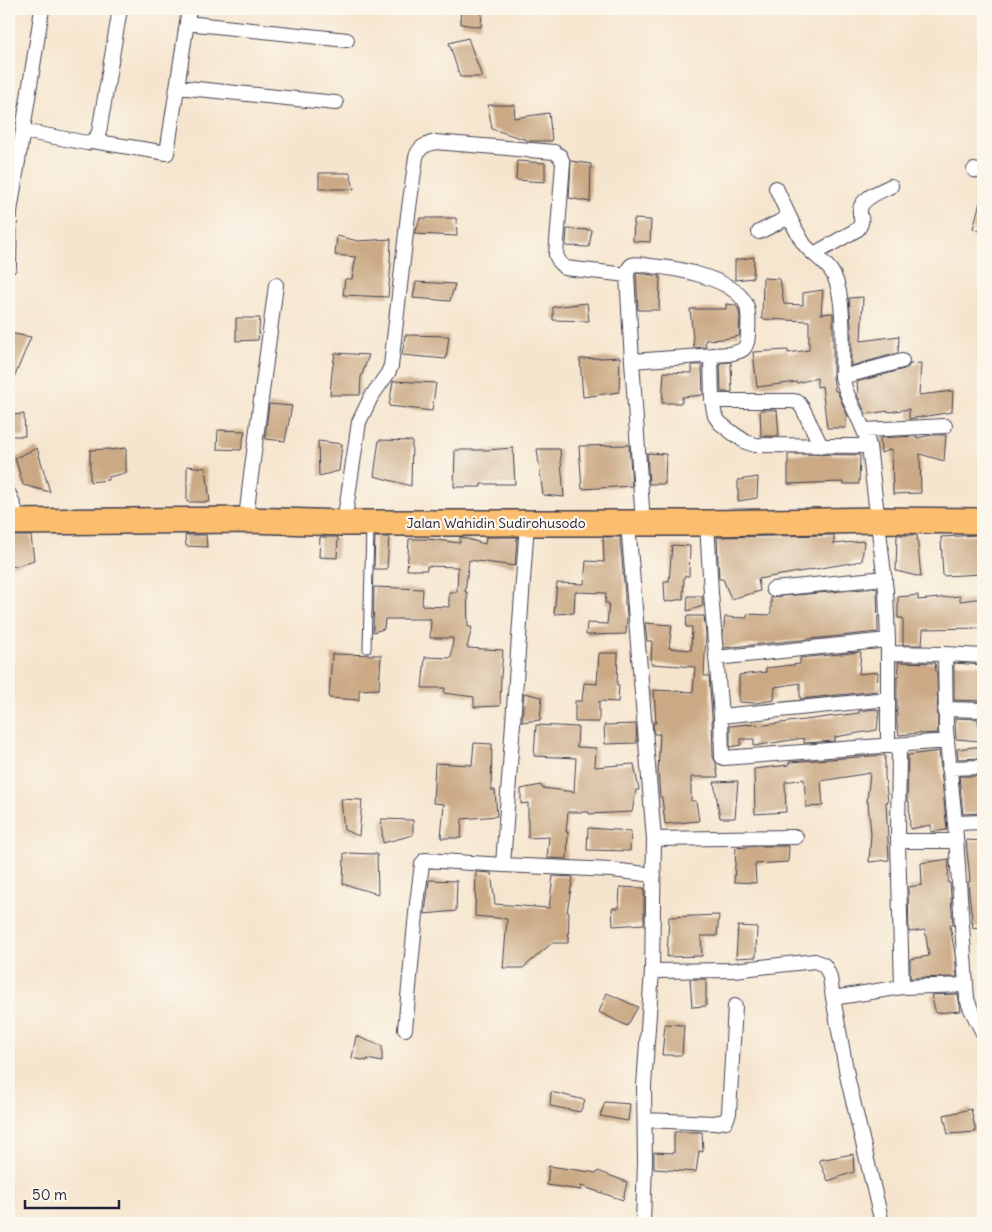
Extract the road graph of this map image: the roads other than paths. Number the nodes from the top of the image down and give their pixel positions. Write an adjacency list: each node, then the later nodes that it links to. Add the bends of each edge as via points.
1 (42, 9): 7 (street)
2 (120, 9): 8 (street, via 99,132)
3 (188, 16): 4 (street); 5 (street)
4 (347, 40)
5 (177, 87): 6 (street); 8 (street, via 167,154)
6 (336, 103)
7 (23, 131): 8 (street, via 86,143); 11 (street)
8 (92, 141)
9 (890, 186): 14 (street, via 863,202 858,229)
10 (776, 188): 12 (street)
11 (10, 210): 15 (street)
12 (789, 217): 13 (street); 14 (street, via 804,245)
13 (759, 232)
14 (814, 254): 21 (street, via 833,274 838,287 842,308)
15 (9, 267)
16 (627, 275): 18 (street, via 630,266 635,264 676,269 708,278 739,295 748,315 746,347 740,352); 19 (street); 32 (street, via 565,268 560,263 556,255 563,163 554,152 435,142 420,149 416,157 408,215 392,366 371,397 358,426)
17 (276, 285): 28 (street)
18 (711, 355): 19 (street); 22 (street)
19 (632, 361): 35 (street)
20 (902, 361): 21 (street)
21 (842, 377): 24 (street)
22 (712, 401): 25 (street, via 720,423 751,444); 25 (street, via 798,402)
23 (945, 426): 24 (street)
24 (865, 430): 26 (street)
25 (821, 446): 26 (street)
26 (869, 446): 29 (street)
27 (9, 494): 31 (street)
28 (246, 520): 31 (highway, Jalan Wahidin Sudirohusodo); 32 (highway, Jalan Wahidin Sudirohusodo)
29 (878, 520): 30 (highway, Jalan Wahidin Sudirohusodo); 36 (highway, Jalan Wahidin Sudirohusodo); 37 (street)
30 (983, 521)
31 (14, 522)
32 (344, 523): 33 (highway, Jalan Wahidin Sudirohusodo)
33 (370, 523): 34 (highway, Jalan Wahidin Sudirohusodo); 40 (lane)
34 (528, 523): 35 (highway, Jalan Wahidin Sudirohusodo); 58 (street)
35 (636, 523): 36 (highway, Jalan Wahidin Sudirohusodo); 55 (street)
36 (707, 523): 43 (street)
37 (885, 578): 38 (street); 39 (street)
38 (773, 589)
39 (888, 646): 41 (street); 43 (street); 44 (street)
40 (367, 649)
41 (945, 654): 42 (street); 45 (street)
42 (983, 656)
43 (716, 658): 47 (street)
44 (887, 699): 47 (street); 49 (street)
45 (945, 709): 46 (street); 48 (street)
46 (983, 710)
47 (721, 716): 49 (street, via 721,756 724,758)
48 (947, 742): 49 (street); 51 (street)
49 (893, 746): 56 (street)
50 (983, 767): 51 (street)
51 (949, 768): 53 (street)
52 (983, 822): 53 (street)
53 (955, 823): 57 (street)
54 (796, 837): 55 (street)
55 (654, 839): 59 (street)
56 (898, 841): 57 (street); 62 (street)
57 (956, 841): 61 (street)
58 (503, 865): 59 (street); 65 (street, via 428,859 423,863)
59 (654, 875): 60 (street)
60 (652, 971): 63 (street, via 734,970 815,961 824,965 828,972); 67 (street, via 644,1086)
61 (966, 985): 62 (street); 66 (street, via 968,1003)
62 (902, 987): 63 (street)
63 (833, 998): 69 (street, via 848,1080)
64 (735, 1006): 67 (street, via 730,1113 726,1122)
65 (405, 1029)
66 (983, 1033)
67 (645, 1120): 68 (street)
68 (643, 1223)
69 (882, 1223)

